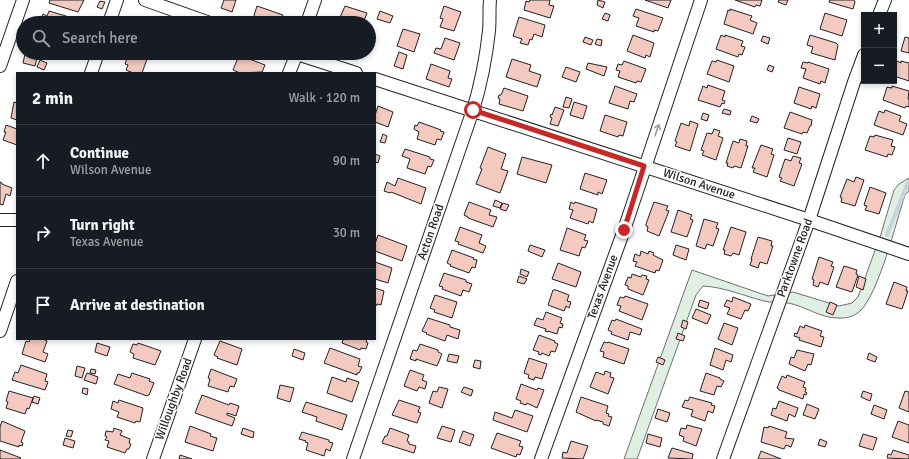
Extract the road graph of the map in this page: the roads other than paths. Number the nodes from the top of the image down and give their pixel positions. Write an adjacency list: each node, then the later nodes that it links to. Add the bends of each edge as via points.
1 (23, 0): 9 (street)
2 (117, 0): 10 (street)
3 (145, 0): 11 (street)
4 (315, 0): 12 (street)
5 (490, 0): 23 (street, Acton Road, via 486,60)
6 (701, 0): 24 (street, Texas Avenue, one-way to 6)
7 (885, 0): 8 (street)
8 (881, 12)
9 (17, 16)
10 (111, 16)
11 (190, 16)
12 (309, 16)
13 (16, 20): 18 (street)
14 (96, 60): 19 (street)
15 (293, 60): 20 (street)
16 (316, 60): 21 (street)
17 (861, 63): 27 (street, Parktowne Road)
18 (0, 66)
19 (91, 72)
20 (289, 72)
21 (353, 72)
22 (376, 79): 23 (street, Wilson Avenue)
23 (473, 110): 24 (street, Wilson Avenue); 33 (street, Acton Road)
24 (644, 166): 27 (street, Wilson Avenue); 34 (street, Texas Avenue, via 624,230)
25 (0, 220): 26 (street)
26 (16, 220)
27 (809, 220): 28 (street, Wilson Avenue); 35 (street, Parktowne Road)
28 (909, 254)
29 (16, 284): 30 (street)
30 (0, 331)
31 (195, 340): 32 (street, Willoughby Road)
32 (153, 459)
33 (352, 459)
34 (541, 459)
35 (723, 459)

